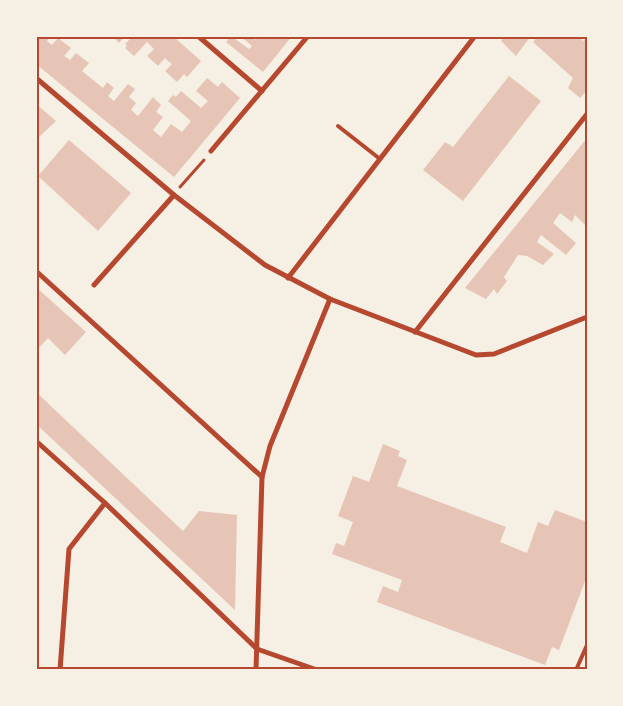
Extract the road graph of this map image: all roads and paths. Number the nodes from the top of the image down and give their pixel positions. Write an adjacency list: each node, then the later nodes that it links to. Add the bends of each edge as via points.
1 (198, 36): 5 (street)
2 (308, 36): 5 (street)
3 (475, 36): 9 (street)
4 (36, 78): 10 (street)
5 (262, 91): 8 (street)
6 (587, 114): 16 (street)
7 (338, 126): 9 (lane)
8 (211, 152): 10 (path)
9 (380, 159): 12 (street)
10 (174, 195): 12 (street, via 265,265); 13 (street)
11 (36, 271): 18 (street)
12 (288, 278): 14 (street)
13 (94, 285)
14 (330, 299): 16 (street); 18 (street, via 270,446)
15 (587, 317): 16 (street, via 494,354 476,355)
16 (415, 332)
17 (36, 441): 19 (street)
18 (262, 477): 21 (street)
19 (105, 503): 21 (street); 22 (street, via 69,549)
20 (587, 645): 25 (lane)
21 (257, 649): 23 (street); 24 (street)
22 (60, 670)
23 (256, 670)
24 (317, 670)
25 (576, 670)

